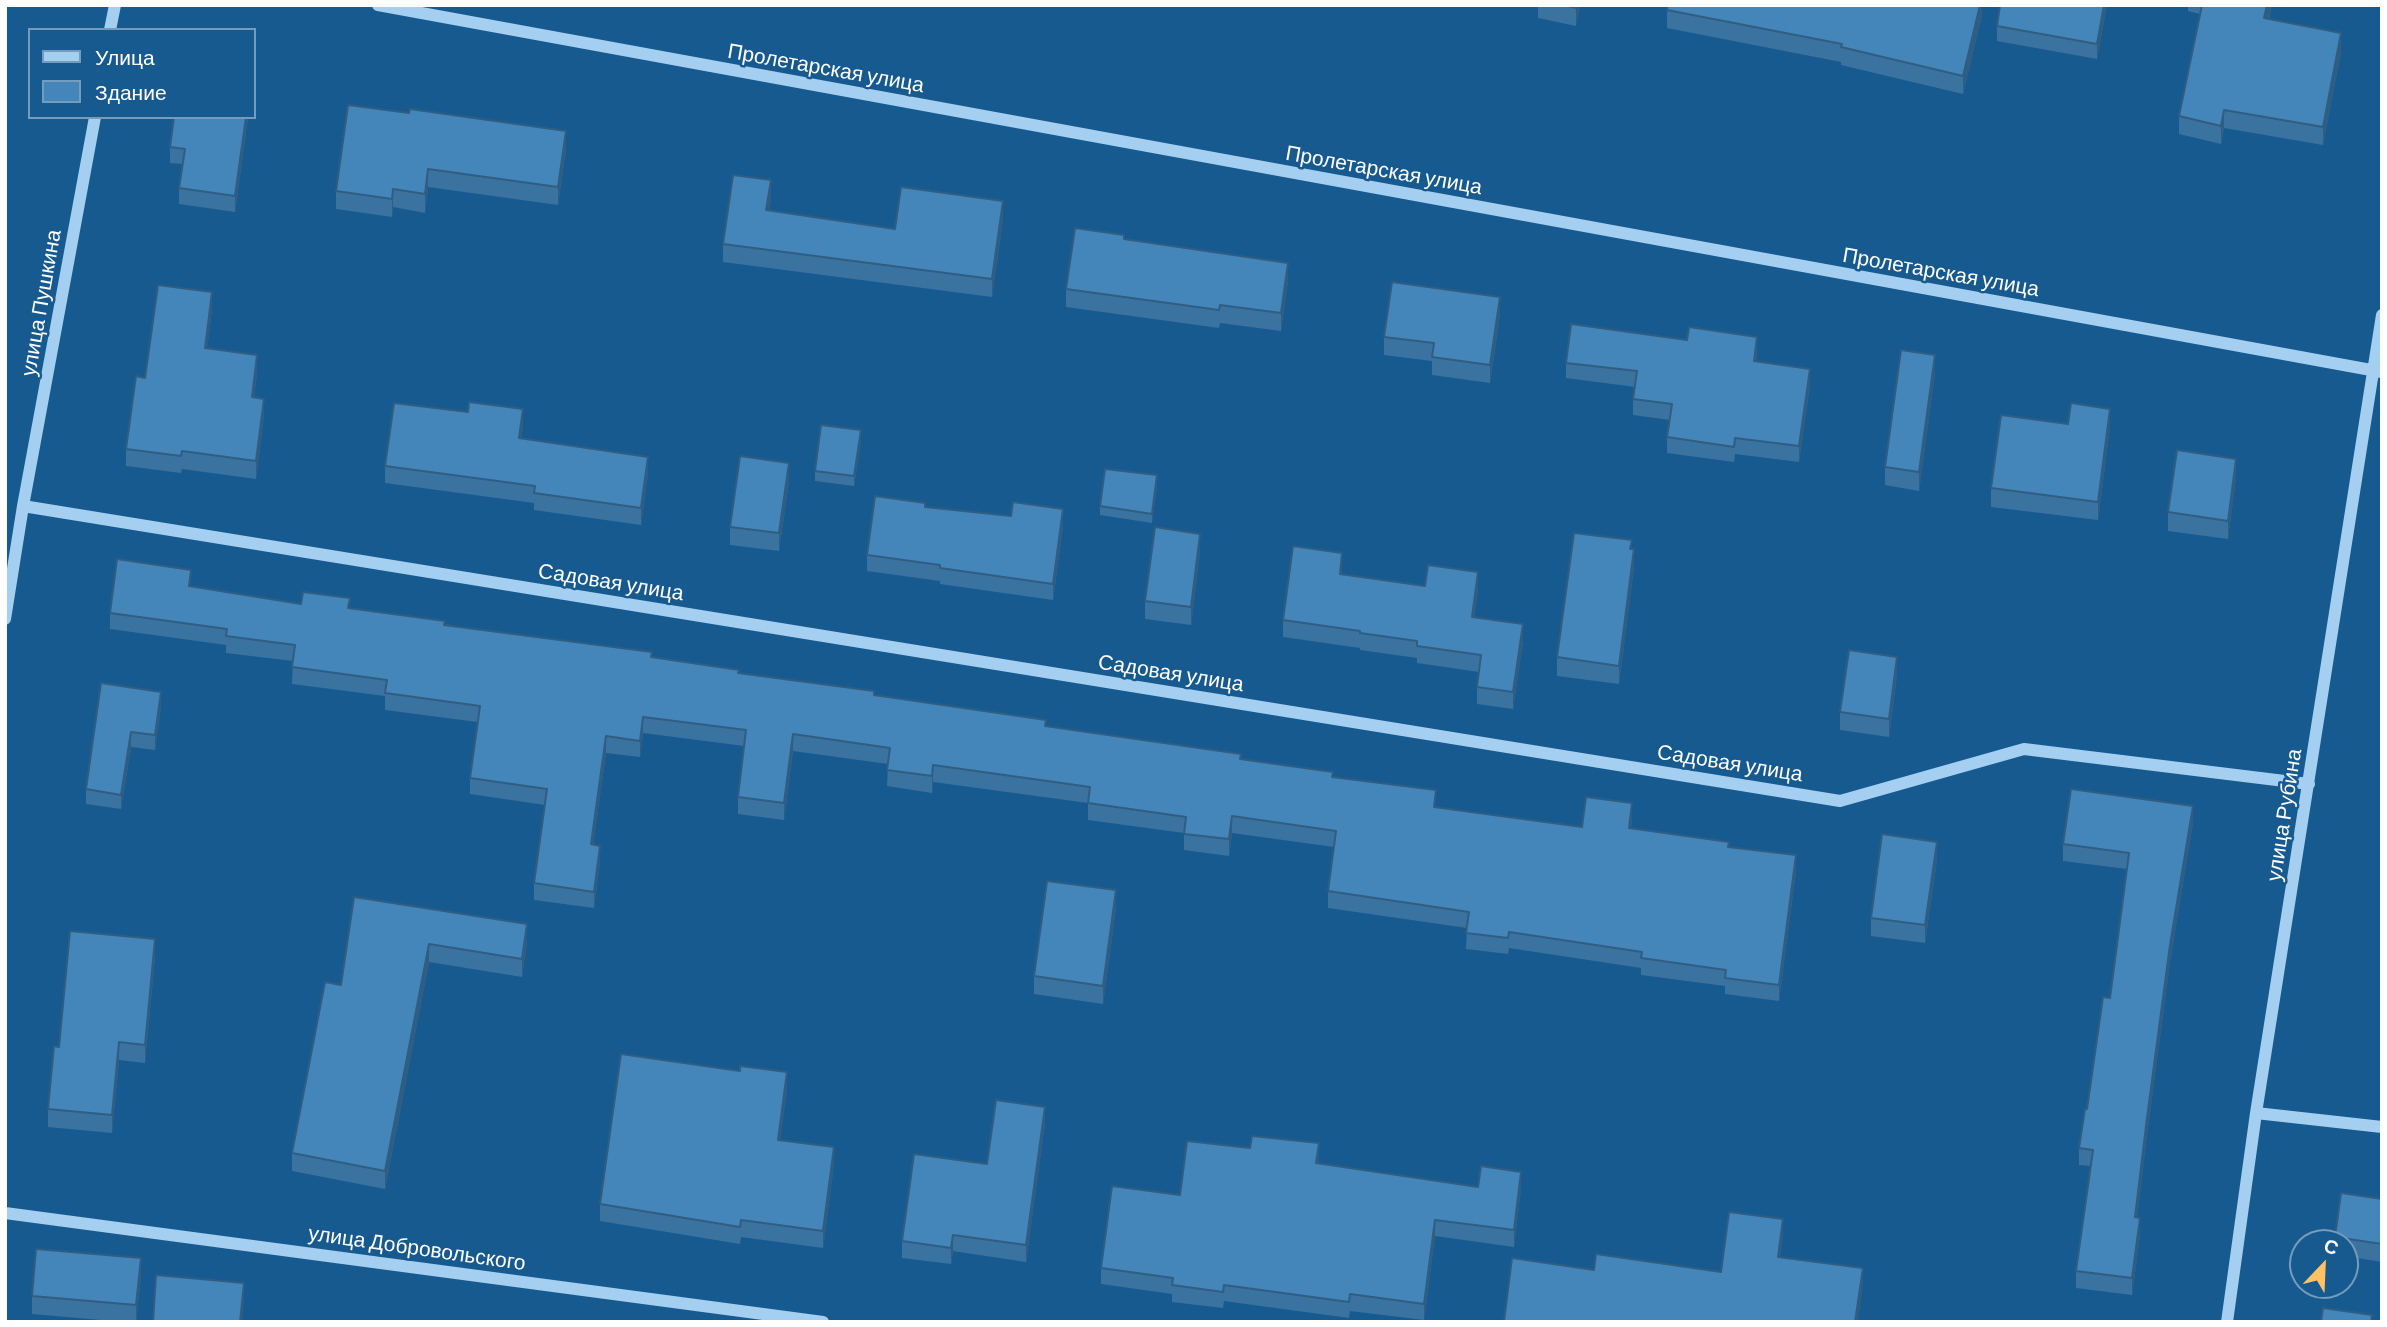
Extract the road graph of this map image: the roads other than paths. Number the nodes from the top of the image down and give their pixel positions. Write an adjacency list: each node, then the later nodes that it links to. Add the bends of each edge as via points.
1 (115, 5): 3 (street)
2 (379, 5): 6 (street, Пролетарская улица)
3 (110, 28)
4 (94, 119): 7 (street, улица Пушкина)
5 (2382, 315): 6 (street, улица Рубина)
6 (2377, 371): 9 (street, улица Рубина)
7 (23, 506): 8 (street, улица Пушкина); 9 (street, Садовая улица, via 1840,801 2024,749)
8 (5, 619)
9 (2309, 784): 10 (street, улица Рубина)
10 (2256, 1112): 11 (street); 14 (street, улица Рубина)
11 (2382, 1127)
12 (5, 1213): 13 (street, улица Добровольского)
13 (823, 1322)
14 (2227, 1322)

